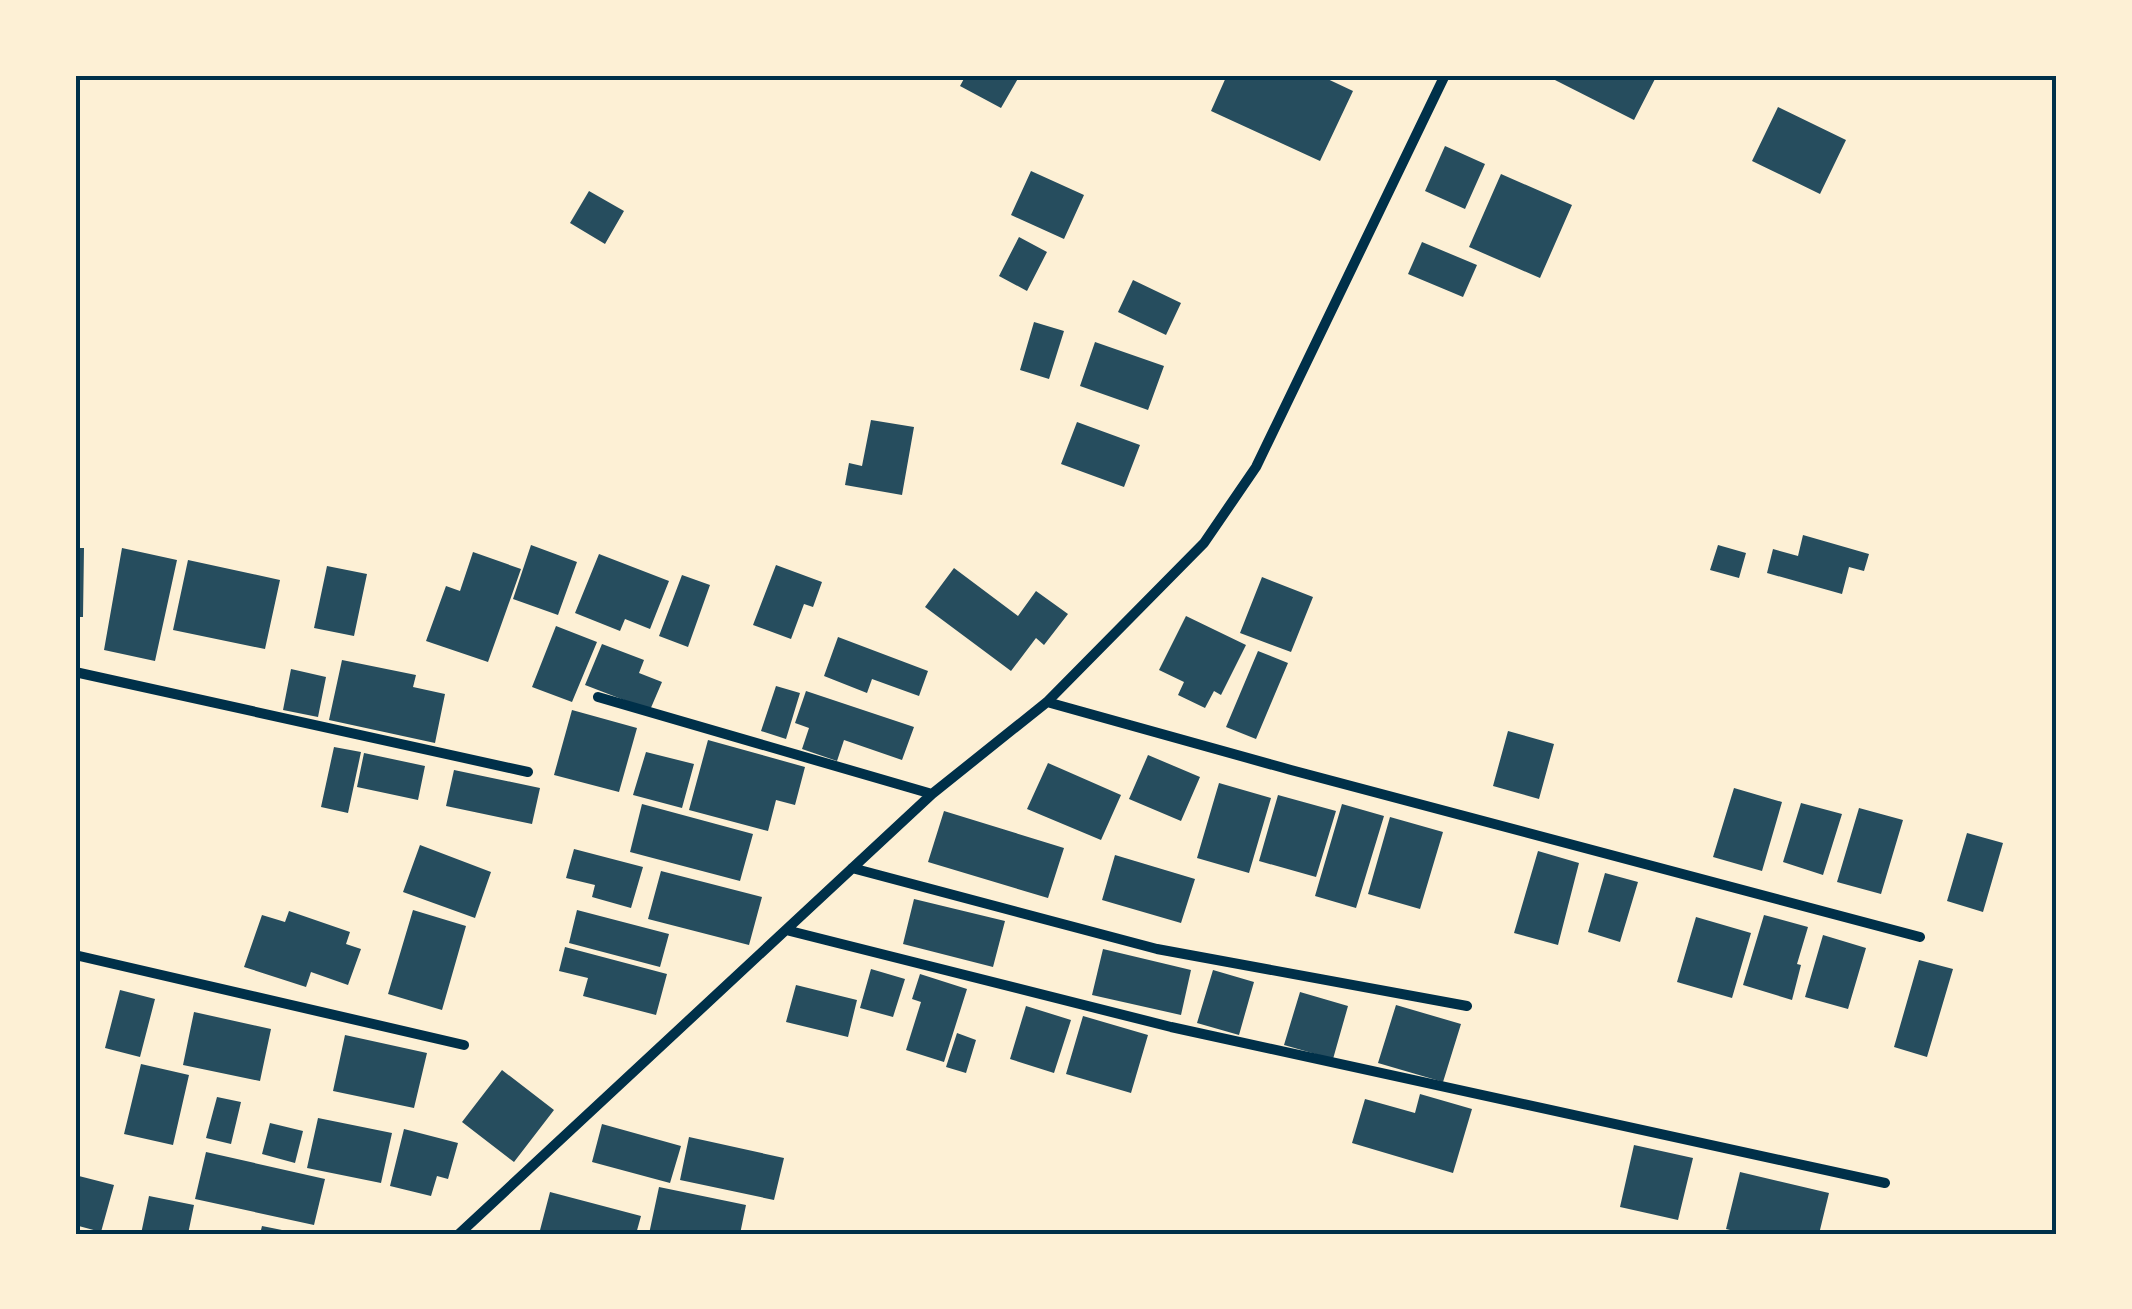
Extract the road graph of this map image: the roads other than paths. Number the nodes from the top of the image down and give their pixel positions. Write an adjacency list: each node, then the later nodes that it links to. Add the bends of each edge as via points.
1 (1445, 75): 4 (street, via 1256,467 1204,543)
2 (75, 672): 5 (street)
3 (598, 698): 6 (street)
4 (1047, 702): 6 (street); 9 (street)
5 (528, 772)
6 (932, 794): 7 (street)
7 (852, 868): 8 (street); 11 (street, via 1157,949)
8 (786, 930): 13 (street, via 1170,1027); 14 (street)
9 (1920, 937)
10 (75, 955): 12 (street)
11 (1467, 1006)
12 (464, 1045)
13 (1885, 1183)
14 (459, 1234)

